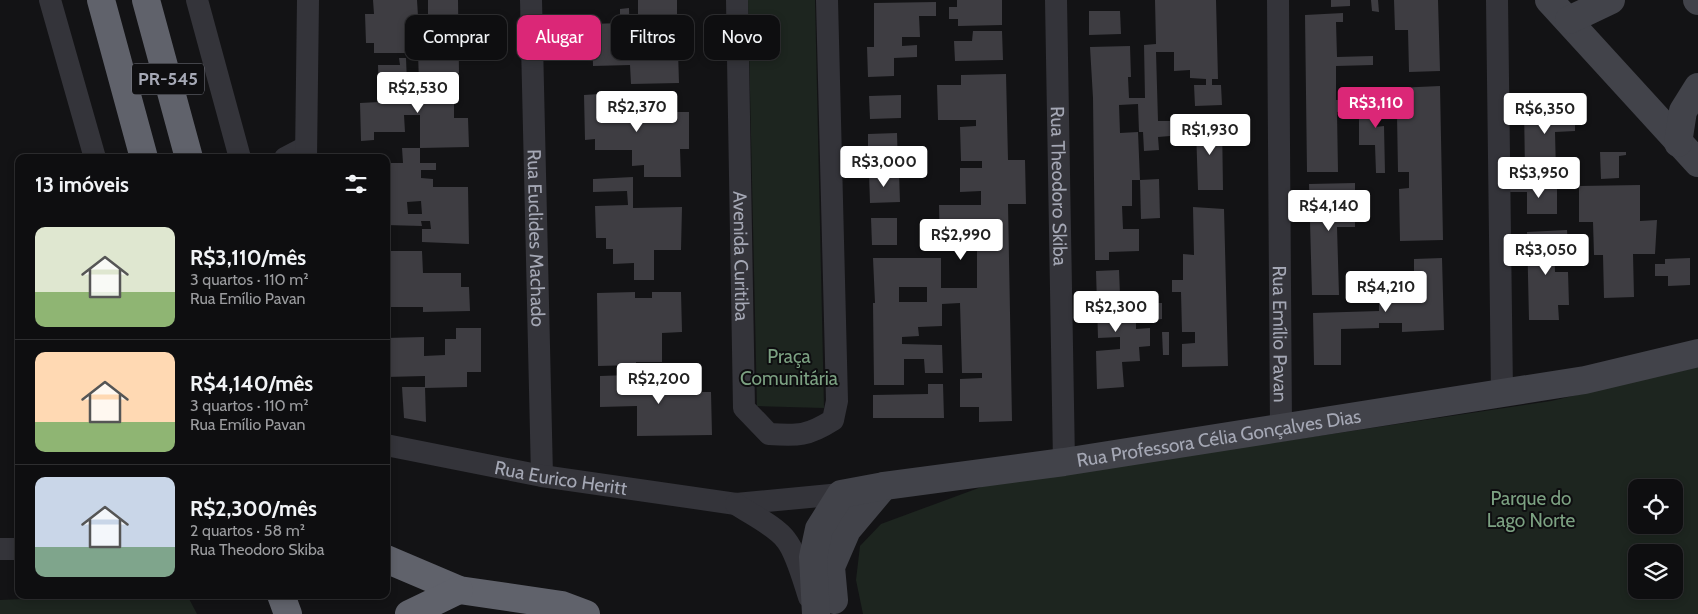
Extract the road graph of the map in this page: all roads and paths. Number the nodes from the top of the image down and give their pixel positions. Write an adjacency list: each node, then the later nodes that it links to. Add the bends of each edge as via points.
1 (50, 0): 20 (street)
2 (88, 0): 17 (highway)
3 (101, 0): 17 (highway, PR-545)
4 (146, 0): 22 (highway, PR-545)
5 (197, 0): 23 (street)
6 (308, 0): 19 (street)
7 (531, 0): 30 (street, Rua Euclides Machado)
8 (736, 0): 9 (street, Avenida Curitiba, via 744,408 769,434 792,436 815,431 833,420 837,400)
9 (827, 0)
10 (1056, 0): 29 (street, Rua Theodoro Skiba)
11 (1278, 0): 27 (street, Rua Emílio Pavan)
12 (1497, 0): 26 (street)
13 (1549, 0): 15 (street)
14 (1611, 0): 15 (street)
15 (1569, 20): 18 (street)
16 (1698, 87): 18 (street, via 1683,111)
17 (126, 92): 21 (highway, PR-545)
18 (1678, 143): 24 (street)
19 (306, 152)
20 (94, 154)
21 (143, 154)
22 (188, 154)
23 (239, 154)
24 (1698, 163)
25 (1698, 354): 26 (street, Rua Professora Célia Gonçalves Dias, via 1585,380)
26 (1502, 393): 27 (street, Rua Professora Célia Gonçalves Dias)
27 (1281, 428): 29 (street, Rua Professora Célia Gonçalves Dias)
28 (390, 446): 30 (street, Rua Eurico Heritt)
29 (1064, 462): 31 (street, Rua Professora Célia Gonçalves Dias)
30 (542, 476): 33 (street, Rua Eurico Heritt)
31 (884, 486): 32 (street, Rua Professora Célia Gonçalves Dias); 43 (street, via 846,530 831,567)
32 (841, 494): 33 (street, Rua Professora Célia Gonçalves Dias); 42 (street, via 819,529 813,557)
33 (736, 504): 42 (street, via 786,540 800,568)
34 (0, 549): 35 (street)
35 (15, 549)
36 (390, 561): 37 (highway)
37 (459, 590): 40 (highway); 41 (highway, via 562,606)
38 (282, 599): 39 (highway)
39 (288, 614)
40 (409, 614)
41 (586, 614)
42 (815, 614)
43 (835, 614)

